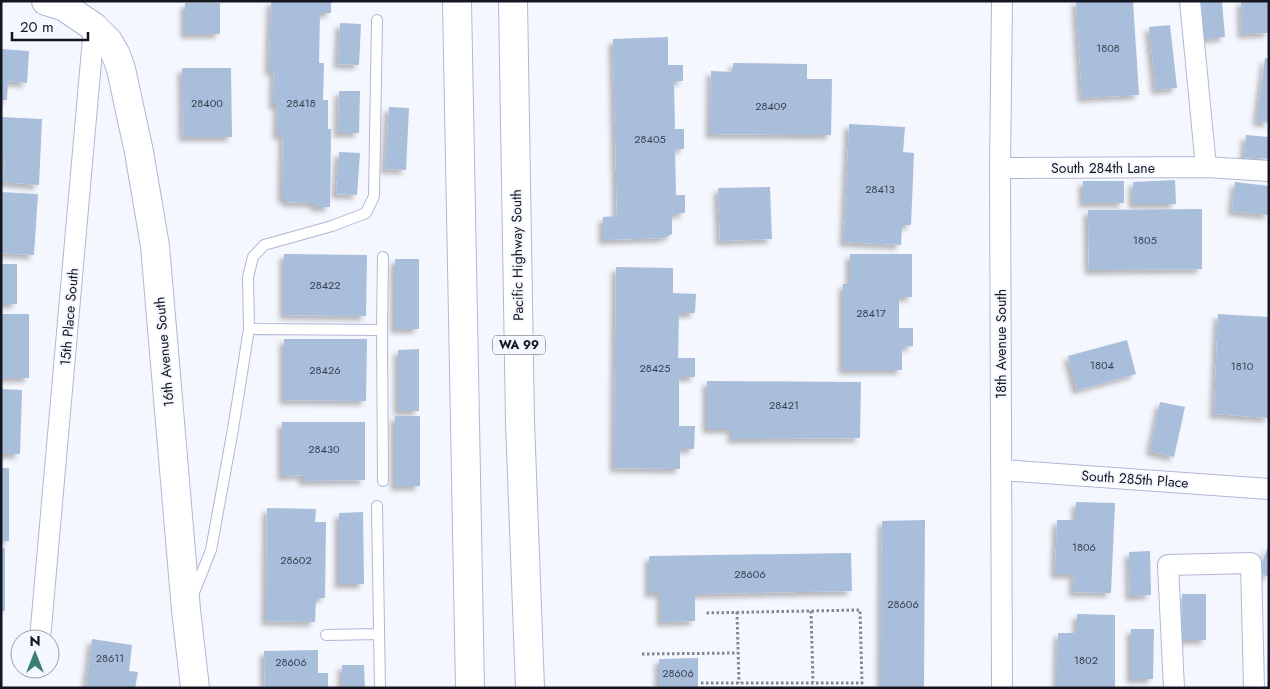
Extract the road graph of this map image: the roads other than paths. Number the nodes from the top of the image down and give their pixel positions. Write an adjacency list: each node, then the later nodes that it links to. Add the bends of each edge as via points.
1 (46, 1): 8 (main road, 16th Avenue South, via 63,6)
2 (75, 1): 8 (street)
3 (457, 1): 25 (main road)
4 (513, 1): 26 (main road, Pacific Highway South / WA 99, via 520,412)
5 (1002, 1): 10 (street, 18th Avenue South)
6 (1190, 1): 9 (street)
7 (376, 20): 13 (lane, via 374,196 366,213 264,245 253,257 248,277)
8 (94, 27): 19 (main road, 16th Avenue South, via 108,41 121,69 154,246); 20 (street, 15th Place South)
9 (1206, 167): 10 (street, South 284th Lane); 11 (street, South 284th Lane)
10 (1000, 168): 15 (street, 18th Avenue South)
11 (1269, 171)
12 (383, 257): 14 (lane)
13 (250, 328): 14 (lane); 19 (lane, via 212,550)
14 (382, 330): 16 (lane)
15 (1002, 470): 17 (street, South 285th Place); 27 (street, 18th Avenue South)
16 (383, 481)
17 (1269, 489)
18 (377, 506): 22 (lane)
19 (186, 610): 23 (main road, 16th Avenue South)
20 (41, 629)
21 (326, 634): 22 (lane)
22 (379, 634): 24 (lane)
23 (195, 688)
24 (380, 688)
25 (470, 688)
26 (530, 688)
27 (1002, 688)
28 (1174, 688): 29 (street, via 1168,565 1251,563)
29 (1254, 688)

